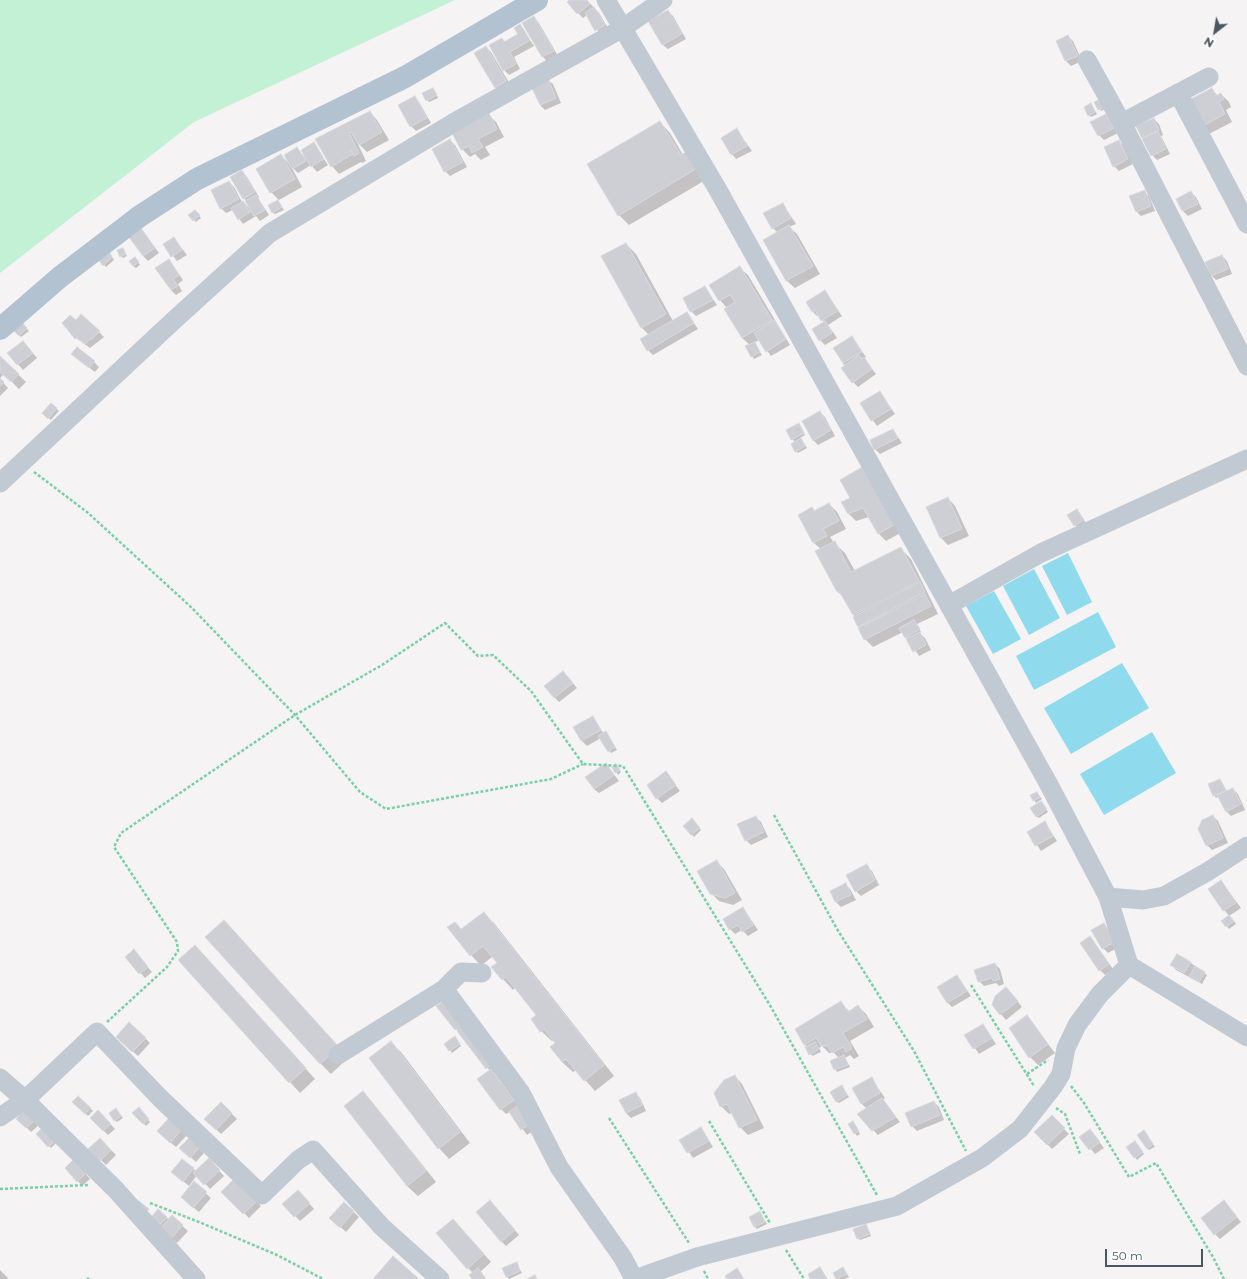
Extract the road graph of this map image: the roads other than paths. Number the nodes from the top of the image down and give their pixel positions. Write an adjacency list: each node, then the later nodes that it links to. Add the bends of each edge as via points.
1 (537, 0): 10 (main road, via 405,77 197,179 140,216 60,277)
2 (606, 0): 4 (street)
3 (663, 0): 4 (street)
4 (623, 28): 13 (street, via 460,118 270,234); 14 (street, via 722,197)
5 (1087, 60): 8 (street)
6 (1210, 77): 7 (street)
7 (1178, 93): 8 (street); 9 (street)
8 (1122, 123): 11 (street)
9 (1247, 224)
10 (0, 329)
11 (1247, 366)
12 (1247, 459): 14 (street, via 1041,553)
13 (0, 483)
14 (949, 605): 16 (street)
15 (1247, 846): 16 (street, via 1164,896 1143,900)
16 (1108, 897): 17 (street)
17 (1129, 965): 20 (street); 27 (street, via 1100,994 1077,1025 1066,1048 1061,1074 1043,1100 1020,1129 973,1163 897,1206 697,1257)
18 (482, 973): 19 (street, via 461,972)
19 (444, 989): 21 (street); 27 (street, via 521,1093 559,1167)
20 (1247, 1037)
21 (338, 1055)
22 (0, 1078): 23 (street)
23 (24, 1100): 24 (street); 25 (street, via 116,1190); 26 (street, via 97,1032 161,1099 262,1195 298,1160 314,1150 382,1227)
24 (0, 1117)
25 (196, 1279)
26 (440, 1279)
27 (635, 1279)

